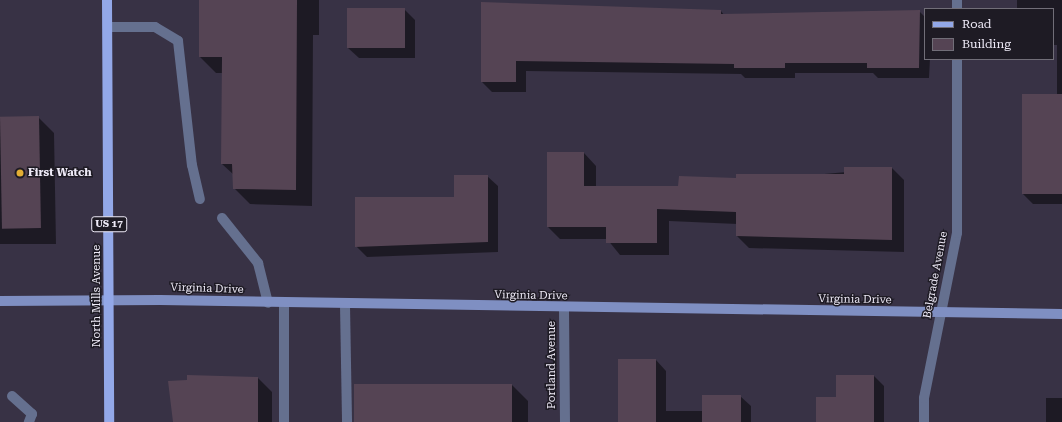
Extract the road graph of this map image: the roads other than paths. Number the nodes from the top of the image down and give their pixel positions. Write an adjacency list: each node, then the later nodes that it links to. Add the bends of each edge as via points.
1 (107, 0): 2 (main road, US 17)
2 (108, 27): 4 (street, via 155,27 178,41 192,165); 6 (main road, North Mills Avenue / US 17)
3 (957, 60): 12 (street, Belgrade Avenue, via 957,232)
4 (200, 199)
5 (222, 218): 8 (street, via 258,263)
6 (109, 299): 7 (street, Virginia Drive); 8 (street, Virginia Drive); 16 (main road, North Mills Avenue / US 17)
7 (0, 301)
8 (268, 303): 9 (street, Virginia Drive)
9 (284, 304): 10 (street, Virginia Drive); 17 (street)
10 (345, 305): 11 (street, Virginia Drive); 18 (street)
11 (564, 308): 12 (street, Virginia Drive); 19 (street, Portland Avenue)
12 (942, 313): 13 (street, Virginia Drive); 20 (street, Belgrade Avenue, via 924,398)
13 (1062, 314)
14 (12, 396): 15 (street, via 32,414)
15 (29, 422)
16 (109, 422)
17 (284, 422)
18 (347, 422)
19 (565, 422)
20 (924, 422)

